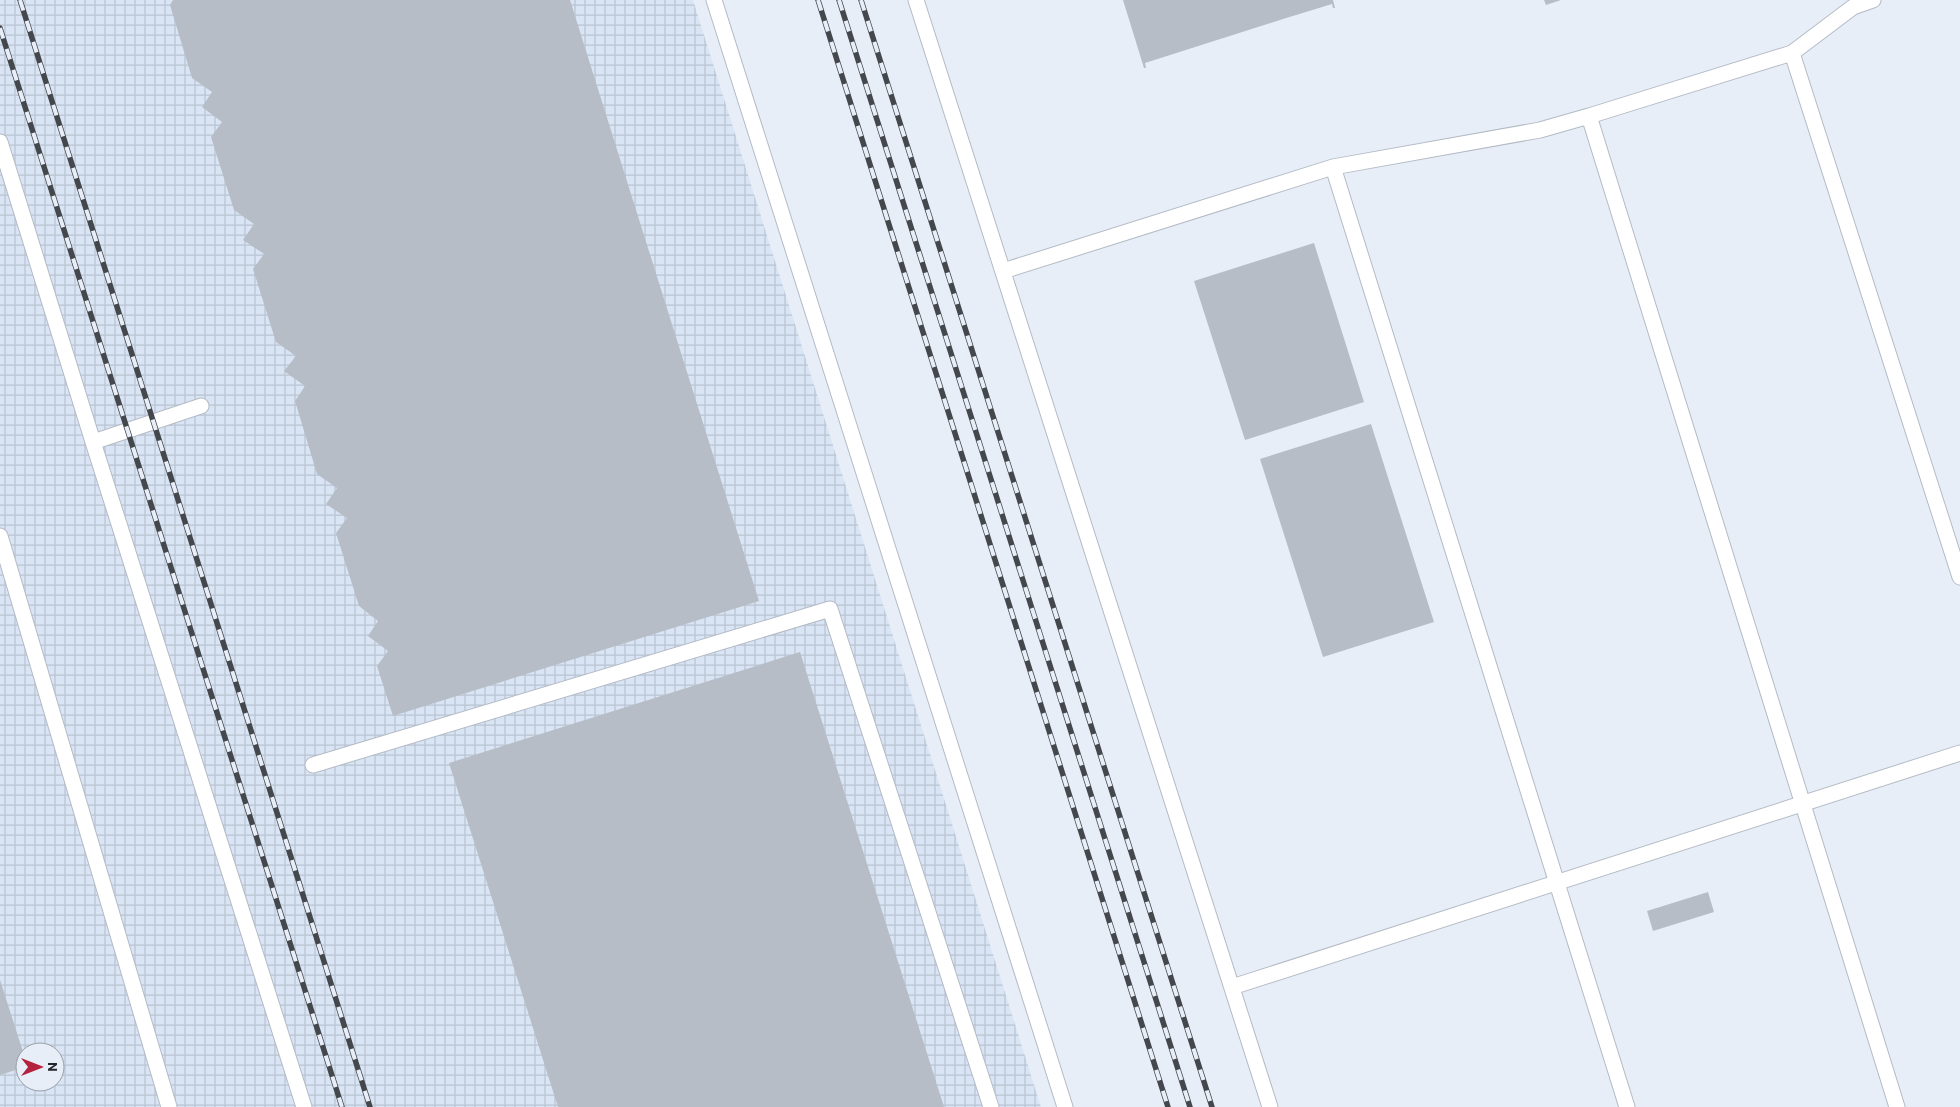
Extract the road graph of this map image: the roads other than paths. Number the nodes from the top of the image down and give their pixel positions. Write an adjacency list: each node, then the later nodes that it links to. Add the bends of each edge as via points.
1 (714, 0): 22 (lane)
2 (916, 0): 9 (lane)
3 (1873, 0): 4 (lane)
4 (1852, 4): 5 (lane)
5 (1792, 53): 6 (lane); 13 (lane)
6 (1589, 116): 8 (lane, via 1540,130); 16 (lane)
7 (0, 142): 11 (lane)
8 (1333, 167): 9 (lane); 17 (lane)
9 (1003, 270): 18 (lane)
10 (200, 406): 11 (lane)
11 (93, 442): 20 (lane)
12 (0, 536): 19 (lane)
13 (1960, 577)
14 (1960, 753): 16 (lane)
15 (314, 765): 21 (lane, via 830,609)
16 (1802, 804): 17 (lane); 25 (lane)
17 (1557, 883): 18 (lane); 24 (lane)
18 (1232, 987): 23 (lane)
19 (169, 1107)
20 (304, 1107)
21 (991, 1107)
22 (1065, 1107)
23 (1270, 1107)
24 (1627, 1107)
25 (1897, 1107)

